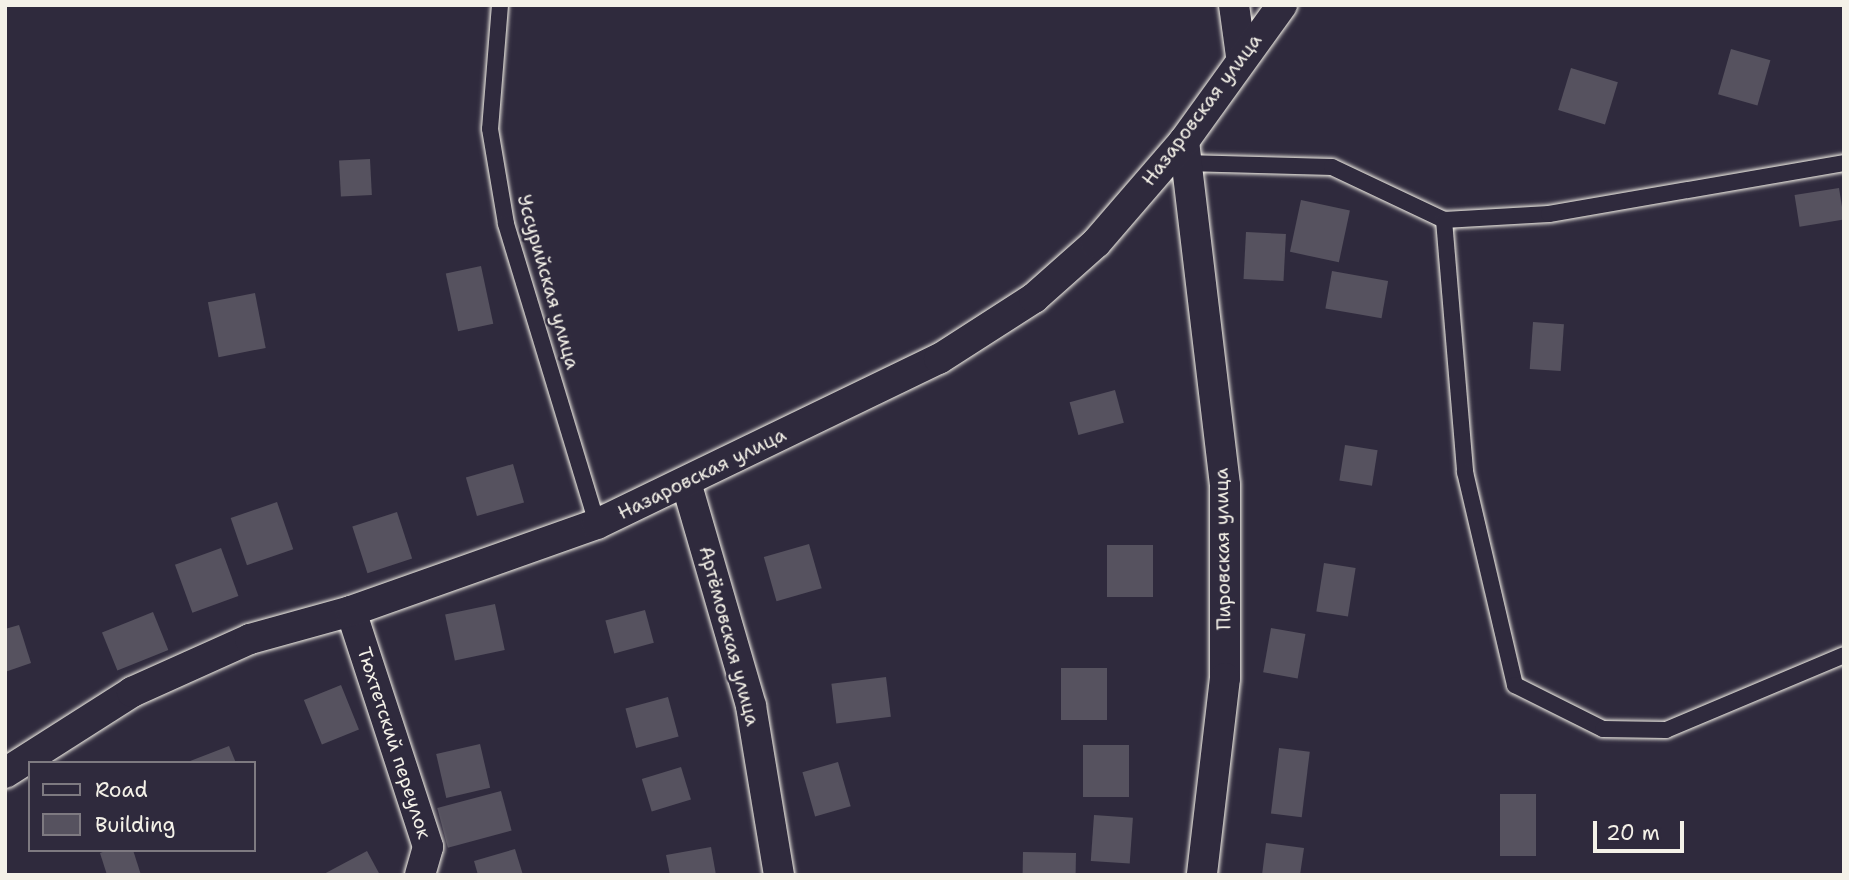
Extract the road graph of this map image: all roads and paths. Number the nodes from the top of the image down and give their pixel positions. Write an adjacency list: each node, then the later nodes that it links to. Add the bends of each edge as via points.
1 (500, 5): 9 (lane, Уссурийская улица, via 489,129 506,224)
2 (1234, 5): 4 (street)
3 (1282, 5): 4 (street, Назаровская улица)
4 (1241, 56): 5 (street, Назаровская улица)
5 (1184, 152): 7 (lane, via 1332,167); 8 (street, Назаровская улица, via 1096,243 1034,298 939,359); 15 (street, Пировская улица, via 1225,485 1225,678)
6 (1844, 163): 7 (lane, via 1549,214)
7 (1444, 220): 11 (lane, via 1465,472 1515,685 1603,729 1666,730)
8 (686, 482): 9 (street, Назаровская улица); 14 (street, Артёмовская улица, via 751,706)
9 (597, 524): 10 (street, Назаровская улица)
10 (351, 611): 12 (street, Назаровская улица, via 250,639 131,692); 13 (street, Тюхтетский переулок, via 428,847)
11 (1844, 655)
12 (5, 773)
13 (420, 875)
14 (779, 875)
15 (1202, 875)

